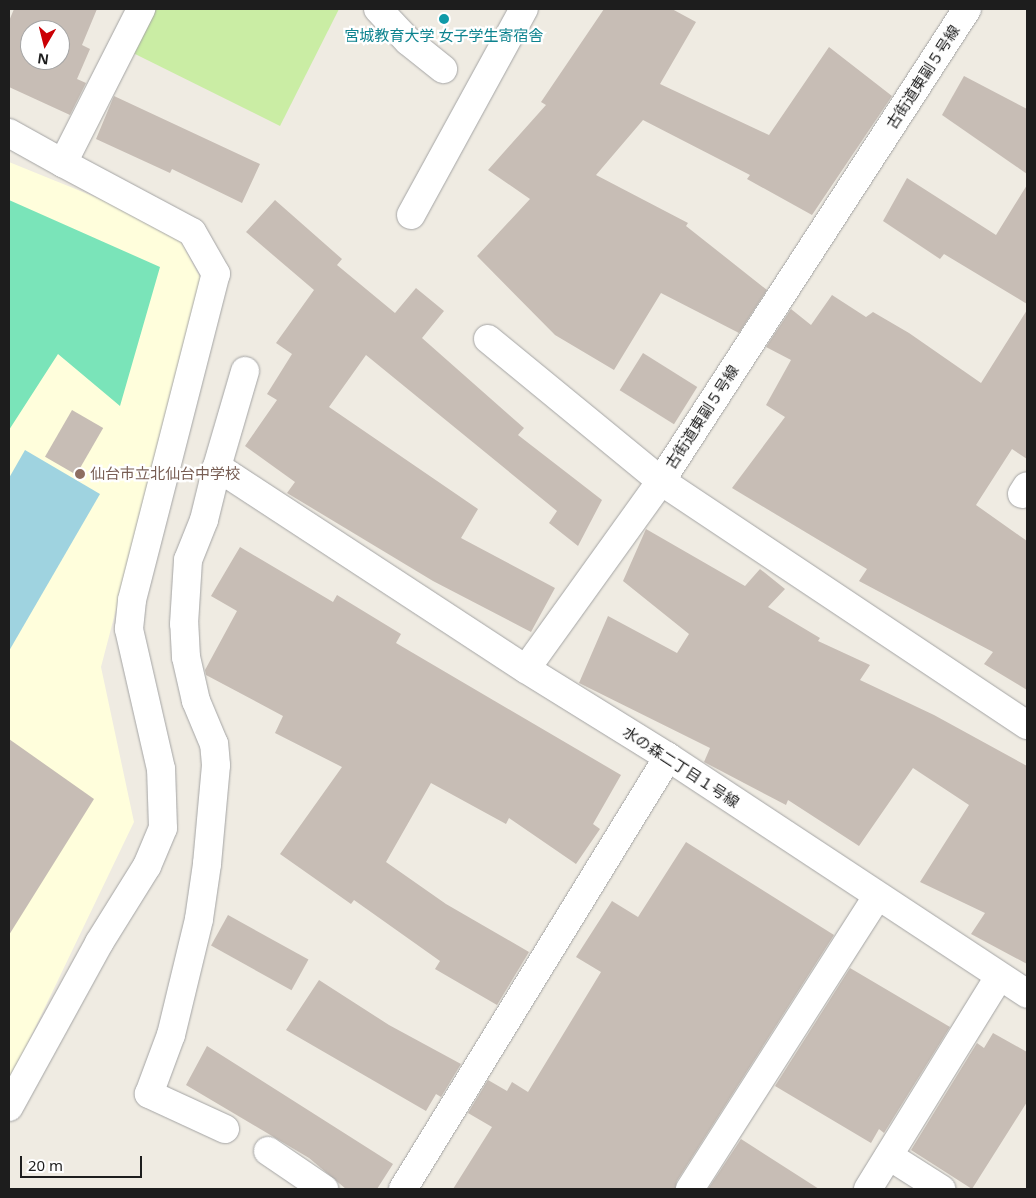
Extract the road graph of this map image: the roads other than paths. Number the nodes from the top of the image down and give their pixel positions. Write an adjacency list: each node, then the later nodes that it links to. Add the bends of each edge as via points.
1 (141, 9): 7 (street)
2 (378, 9): 5 (street, via 408,41)
3 (524, 9): 8 (street)
4 (967, 9): 12 (street, 古街道東副５号線)
5 (443, 68)
6 (9, 133): 7 (street)
7 (63, 163): 19 (street, via 192,232 216,274 132,600 129,629 161,769 163,828 147,866 99,943)
8 (411, 215)
9 (488, 339): 12 (street)
10 (245, 371): 11 (street)
11 (217, 467): 13 (street, 水の森二丁目１号線); 20 (street, via 204,520 188,560 184,624 186,656 196,701 214,744 216,764 207,864 199,919 172,1035 149,1094)
12 (661, 481): 13 (street); 14 (street, 古街道東副５号線)
13 (526, 669): 15 (street, 水の森二丁目１号線)
14 (1027, 725)
15 (668, 757): 16 (street, 水の森二丁目１号線); 24 (street)
16 (877, 897): 17 (street, 水の森二丁目１号線); 25 (street)
17 (999, 977): 18 (street, 水の森二丁目１号線); 22 (street)
18 (1027, 994)
19 (9, 1107)
20 (225, 1129)
21 (268, 1151): 23 (street)
22 (889, 1156): 26 (street); 27 (street)
23 (324, 1189)
24 (403, 1189)
25 (690, 1189)
26 (868, 1189)
27 (941, 1189)

